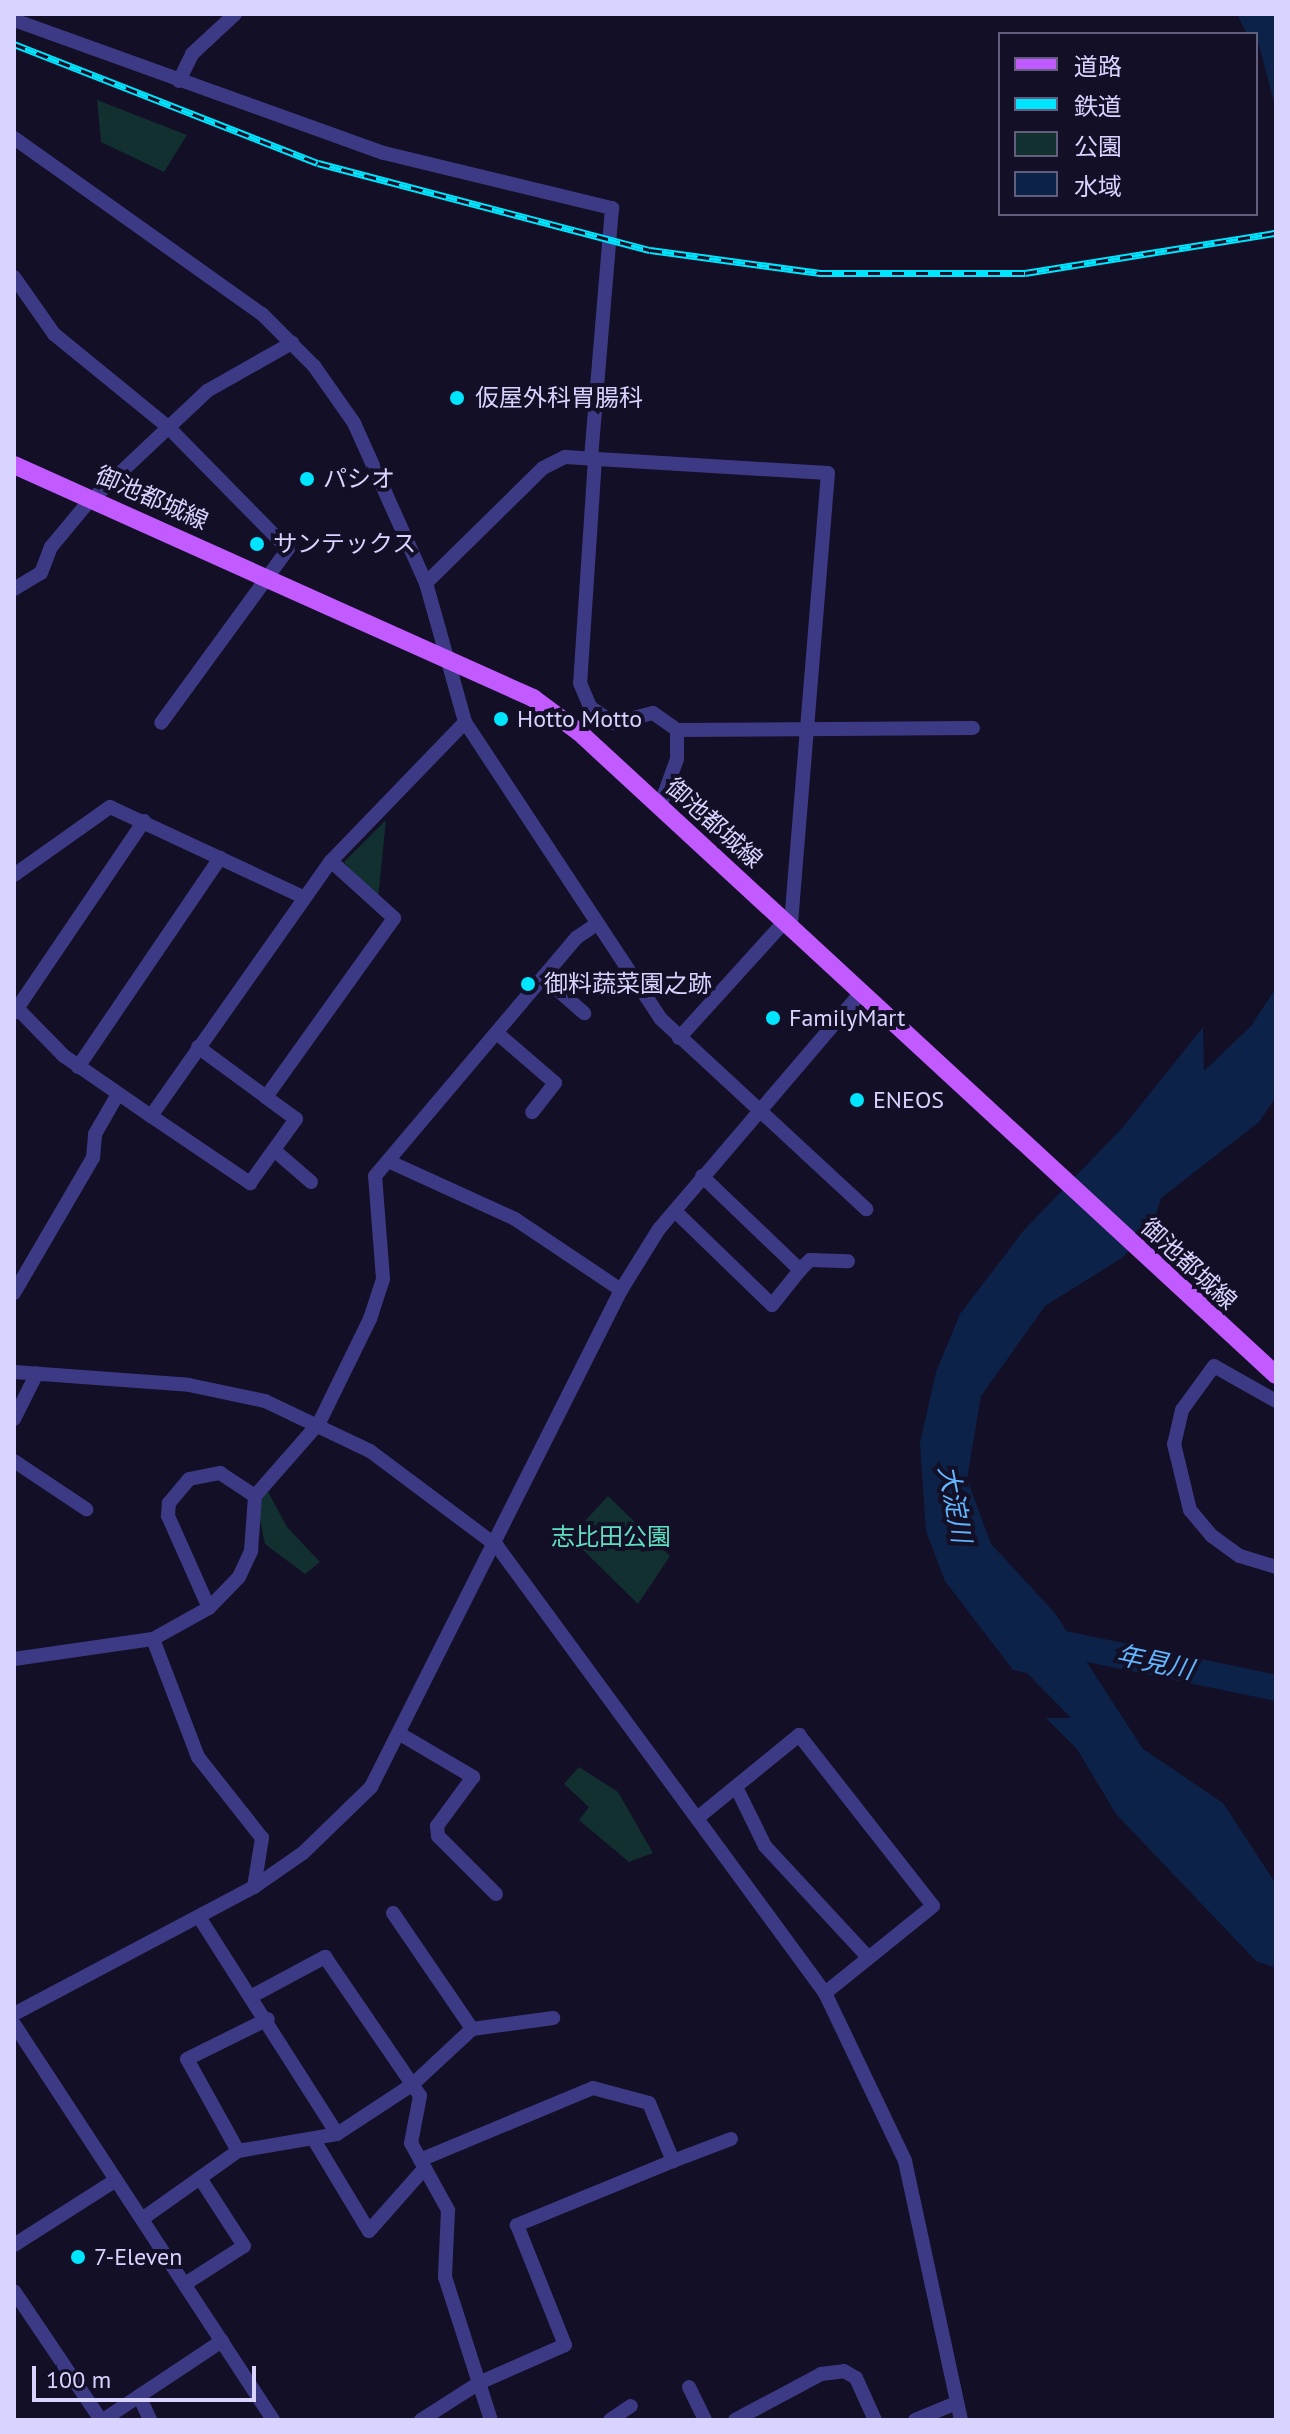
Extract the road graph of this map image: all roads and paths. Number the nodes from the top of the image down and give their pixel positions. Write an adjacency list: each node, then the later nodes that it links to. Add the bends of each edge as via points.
1 (235, 14): 3 (street, via 192,54)
2 (14, 20): 3 (street)
3 (179, 81): 8 (street, via 384,153 612,208)
4 (14, 138): 6 (street)
5 (14, 277): 7 (street, via 54,334)
6 (292, 343): 7 (street, via 241,367); 12 (street, via 354,423)
7 (168, 427): 10 (street); 11 (street, via 288,549)
8 (593, 459): 12 (street, via 565,457 543,468); 17 (street, via 828,473); 19 (street, via 582,697 614,723 653,713)
9 (14, 465): 10 (main road, 御池都城線)
10 (97, 500): 11 (main road, 御池都城線); 13 (street, via 51,547 41,573)
11 (272, 578): 14 (main road, 御池都城線); 16 (street, via 242,604)
12 (426, 583): 14 (street)
13 (14, 589)
14 (440, 650): 15 (street); 20 (main road, 御池都城線, via 533,698)
15 (465, 722): 23 (street); 26 (street)
16 (161, 723)
17 (808, 727): 18 (street); 19 (street); 27 (street)
18 (973, 728)
19 (677, 730): 20 (street, via 677,759)
20 (660, 806): 27 (main road, 御池都城線)
21 (144, 821): 22 (street); 24 (street, via 100,809); 30 (street)
22 (220, 858): 25 (street); 35 (street)
23 (331, 861): 25 (street); 37 (street, via 394,918)
24 (14, 875)
25 (303, 897): 34 (street)
26 (597, 924): 28 (street); 33 (street)
27 (788, 924): 29 (main road, 御池都城線); 33 (street)
28 (543, 977): 31 (street); 32 (street)
29 (862, 991): 39 (street); 53 (main road, 御池都城線)
30 (15, 1009): 35 (street)
31 (584, 1013)
32 (498, 1034): 38 (street, via 555,1083); 42 (street)
33 (679, 1038): 39 (street)
34 (198, 1047): 37 (street); 40 (street)
35 (78, 1067): 36 (street)
36 (118, 1094): 40 (street); 50 (street, via 95,1134 93,1158)
37 (266, 1097): 41 (street, via 296,1119)
38 (532, 1112)
39 (761, 1112): 43 (street); 45 (street)
40 (151, 1116): 41 (street, via 250,1183)
41 (274, 1150): 44 (street)
42 (388, 1161): 49 (street, via 515,1219); 56 (street, via 372,1194 384,1240 383,1279)
43 (702, 1176): 46 (street); 48 (street)
44 (311, 1182)
45 (866, 1209)
46 (675, 1211): 48 (street, via 772,1305); 49 (street)
47 (848, 1261): 48 (street, via 810,1260)
48 (800, 1270)
49 (621, 1290): 60 (street)
50 (14, 1293)
51 (14, 1372): 52 (street)
52 (37, 1373): 55 (street); 56 (street, via 189,1385)
53 (1276, 1375)
54 (1276, 1401): 61 (street, via 1214,1366 1182,1410 1174,1444 1190,1510 1212,1536 1240,1556)
55 (14, 1419)
56 (319, 1423): 58 (street); 60 (street)
57 (14, 1461): 59 (street)
58 (255, 1496): 62 (street, via 251,1551 239,1577); 62 (street, via 220,1473 189,1479 169,1503 168,1516)
59 (86, 1509)
60 (497, 1546): 65 (street); 67 (street)
61 (1276, 1567)
62 (209, 1608): 63 (street)
63 (153, 1639): 64 (street); 68 (street, via 192,1745 262,1838)
64 (14, 1659)
65 (400, 1734): 68 (street, via 351,1809); 69 (street, via 473,1777 437,1826 438,1836)
66 (736, 1787): 67 (street); 72 (street, via 765,1846); 72 (street, via 799,1735 933,1906)
67 (701, 1815): 73 (street)
68 (254, 1887): 71 (street)
69 (496, 1894)
70 (393, 1913): 79 (street)
71 (199, 1917): 74 (street, via 234,1977); 75 (street)
72 (867, 1956): 73 (street)
73 (825, 1993): 97 (street, via 905,2161)
74 (254, 1995): 77 (street); 80 (street, via 325,1957)
75 (14, 2014)
76 (553, 2018): 79 (street)
77 (268, 2019): 81 (street); 84 (street, via 187,2059)
78 (14, 2024): 88 (street)
79 (472, 2029): 80 (street)
80 (413, 2084): 81 (street); 86 (street, via 420,2096 411,2143)
81 (337, 2134): 83 (street)
82 (731, 2139): 85 (street)
83 (314, 2140): 84 (street); 86 (street, via 369,2231)
84 (238, 2151): 87 (street)
85 (673, 2161): 86 (street, via 649,2103 593,2088); 94 (street, via 517,2225 565,2345)
86 (421, 2165): 94 (street, via 448,2210 445,2277)
87 (200, 2178): 89 (street); 91 (street, via 244,2246)
88 (116, 2180): 89 (street); 90 (street)
89 (142, 2219): 91 (street)
90 (14, 2245)
91 (185, 2284): 93 (street)
92 (14, 2291): 99 (street)
93 (222, 2341): 96 (street); 101 (street)
94 (479, 2383): 102 (street); 103 (street)
95 (689, 2387): 105 (street)
96 (139, 2396): 99 (street); 100 (street)
97 (956, 2403): 108 (street); 109 (street)
98 (631, 2406): 104 (street)
99 (102, 2420)
100 (150, 2420)
101 (273, 2420)
102 (421, 2420)
103 (491, 2420)
104 (610, 2420)
105 (705, 2420)
106 (735, 2420): 107 (street, via 821,2374 844,2371 856,2378)
107 (875, 2420)
108 (915, 2420)
109 (961, 2420)

